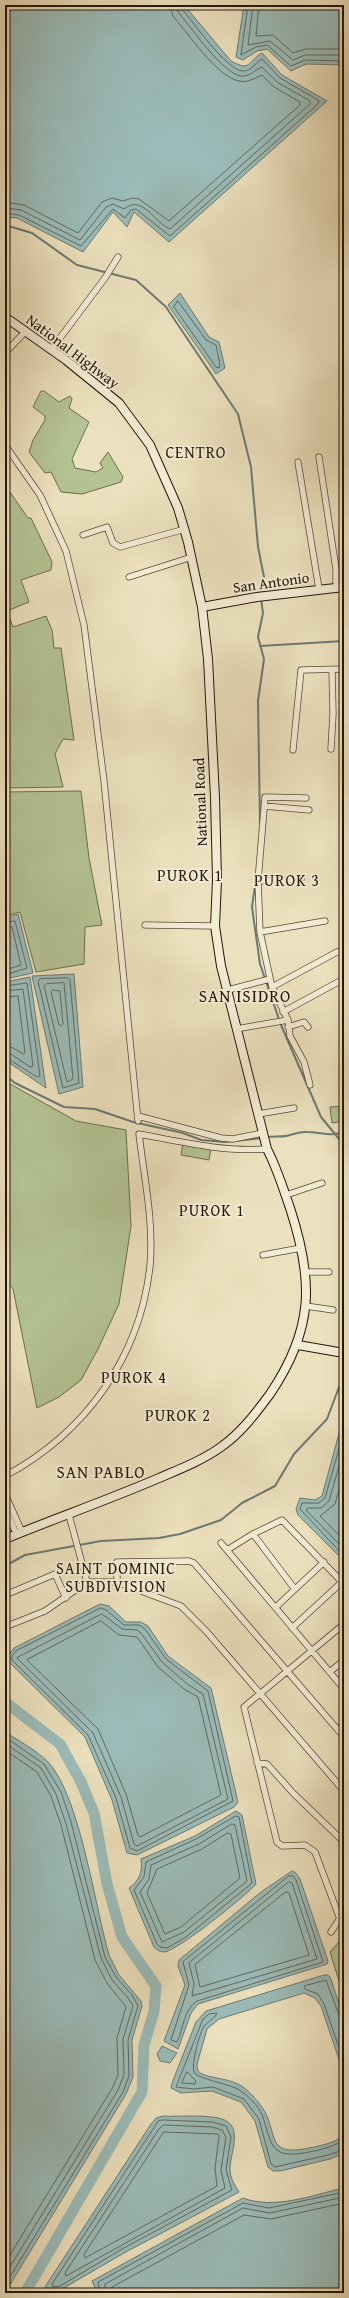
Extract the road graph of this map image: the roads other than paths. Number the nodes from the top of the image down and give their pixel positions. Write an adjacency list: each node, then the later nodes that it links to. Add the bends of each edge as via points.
1 (118, 257): 4 (street)
2 (5, 317): 3 (main road, National Highway)
3 (25, 332): 4 (main road, National Highway); 5 (street)
4 (52, 350): 9 (main road, National Highway, via 119,403 150,445)
5 (5, 353)
6 (5, 445): 42 (street, via 40,495 66,551 84,625 104,781 138,1119 221,1138)
7 (319, 457): 13 (street)
8 (298, 462): 14 (street)
9 (185, 528): 10 (street, via 120,547 113,543 107,527); 11 (main road, National Highway)
10 (83, 535)
11 (192, 557): 12 (street); 15 (main road, National Highway)
12 (129, 577)
13 (340, 587): 14 (main road, San Antonio)
14 (319, 589): 15 (main road, San Antonio)
15 (202, 607): 27 (main road, National Road, via 208,659 214,769 217,880)
16 (344, 669): 17 (street)
17 (332, 670): 18 (street); 19 (street, via 301,670)
18 (331, 749)
19 (293, 750)
20 (306, 798): 21 (street, via 265,797)
21 (264, 806): 22 (street); 24 (street)
22 (309, 810)
23 (300, 879): 24 (street)
24 (258, 881): 28 (street)
25 (325, 921): 28 (street)
26 (145, 925): 27 (street)
27 (215, 926): 33 (main road, National Road, via 221,966)
28 (260, 932): 30 (street)
29 (337, 952): 32 (street)
30 (266, 980): 32 (street); 33 (street)
31 (340, 981): 34 (street)
32 (272, 987): 34 (street)
33 (228, 990): 38 (main road, National Road)
34 (283, 1012): 35 (street)
35 (283, 1021): 36 (street); 38 (street)
36 (288, 1027): 37 (street, via 304,1022); 39 (street, via 304,1062)
37 (308, 1027)
38 (236, 1029): 41 (main road, National Road)
39 (310, 1085)
40 (294, 1108): 41 (street)
41 (258, 1114): 42 (main road, National Road)
42 (263, 1136): 43 (main road, National Road)
43 (267, 1149): 45 (main road, National Road); 54 (street, via 219,1149 139,1134 148,1204 150,1266 146,1293 135,1328 122,1360 104,1391 73,1427 29,1463)
44 (322, 1183): 45 (street)
45 (286, 1195): 46 (main road, National Road)
46 (301, 1248): 47 (street); 48 (main road, National Road)
47 (263, 1255)
48 (306, 1272): 49 (street); 50 (main road, National Road)
49 (329, 1272)
50 (306, 1306): 51 (street); 52 (main road, National Road)
51 (334, 1310)
52 (298, 1344): 53 (main road); 57 (main road, National Road, via 277,1383 249,1421 221,1447 184,1467)
53 (344, 1353)
54 (5, 1476)
55 (5, 1494): 58 (street)
56 (5, 1508): 58 (street)
57 (69, 1515): 58 (main road, National Road); 64 (street)
58 (20, 1533): 60 (main road, National Road)
59 (253, 1534): 62 (street); 63 (street, via 282,1520); 67 (street)
60 (5, 1539)
61 (221, 1543): 62 (street)
62 (228, 1550): 70 (street)
63 (324, 1562): 66 (street); 67 (street)
64 (87, 1582): 65 (street); 69 (street)
65 (117, 1582): 76 (street, via 117,1562 192,1562); 79 (street, via 181,1606 207,1632)
66 (343, 1583): 73 (street)
67 (294, 1588): 70 (street)
68 (5, 1595): 69 (street, via 55,1574)
69 (66, 1598): 72 (street, via 44,1611)
70 (276, 1607): 73 (street)
71 (344, 1624): 74 (street)
72 (5, 1627)
73 (292, 1628): 74 (street)
74 (311, 1651): 76 (street); 77 (street)
75 (344, 1660): 77 (street)
76 (286, 1670): 79 (street); 80 (street)
77 (331, 1671): 78 (street)
78 (344, 1689)
79 (258, 1694): 81 (street, via 244,1707); 82 (street)
80 (344, 1737)
81 (257, 1763): 83 (street, via 267,1764); 85 (street, via 277,1842 282,1846 305,1845 315,1852)
82 (344, 1791)
83 (344, 1842)
84 (344, 1912): 85 (street)
85 (340, 1918): 86 (street)
86 (331, 1932)

